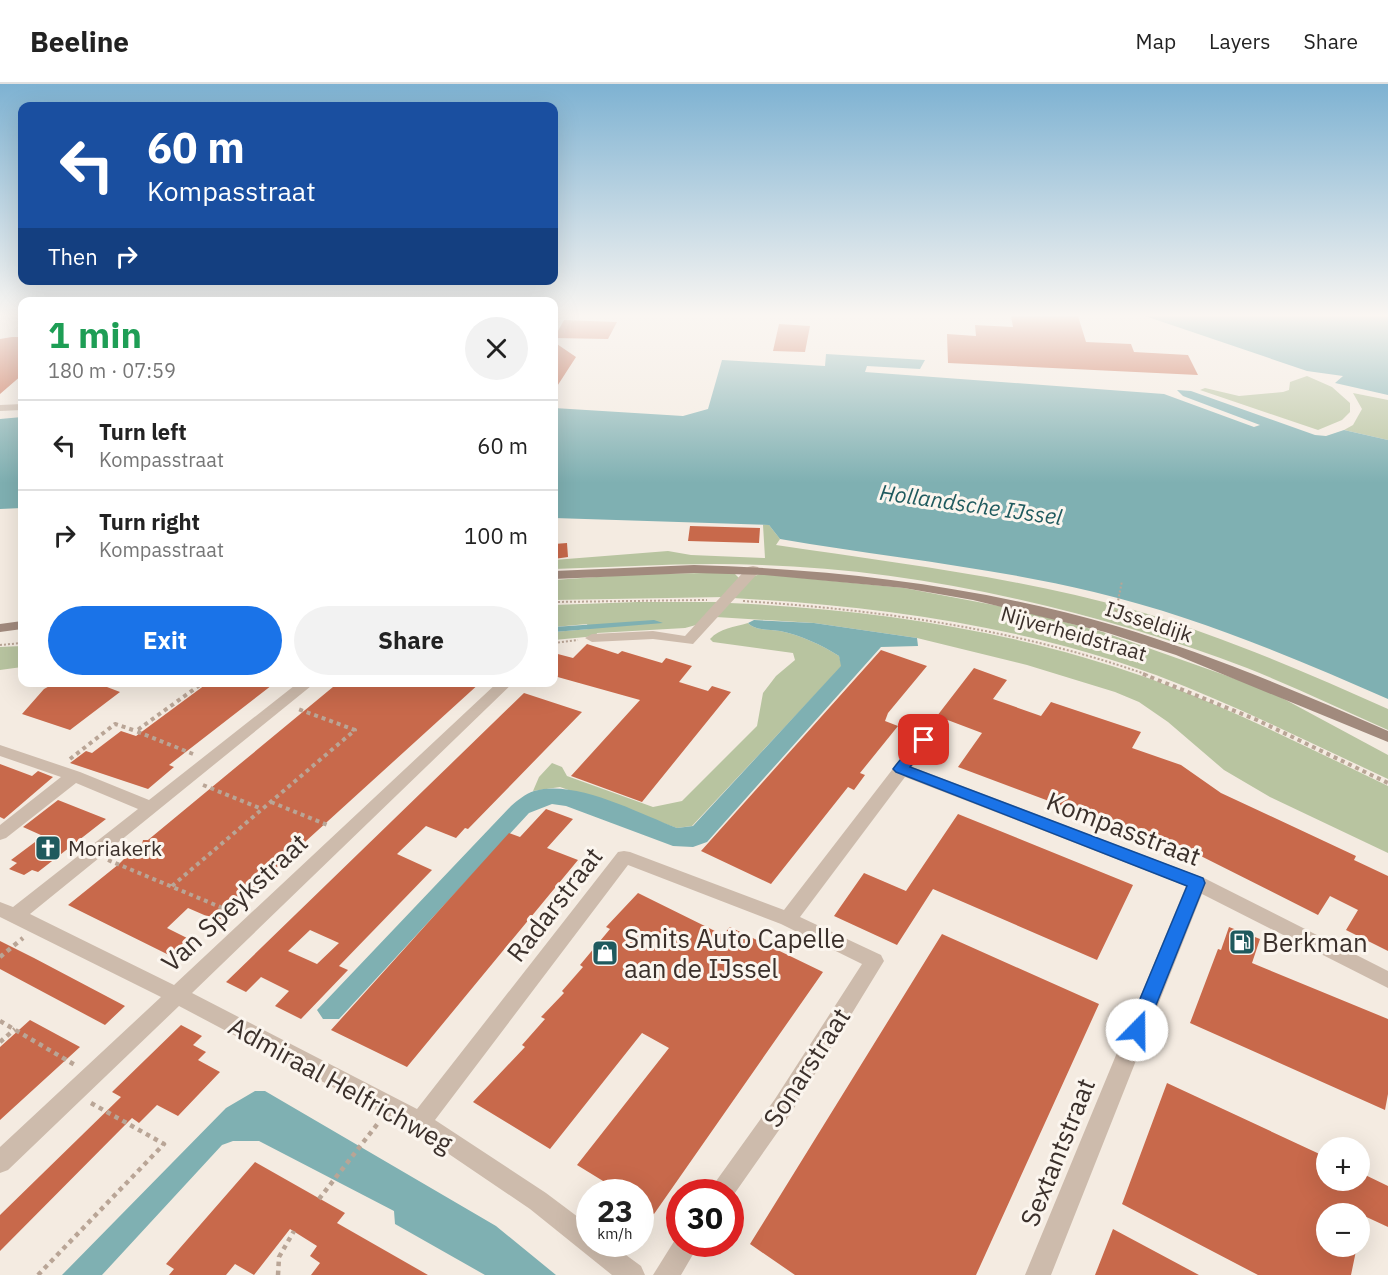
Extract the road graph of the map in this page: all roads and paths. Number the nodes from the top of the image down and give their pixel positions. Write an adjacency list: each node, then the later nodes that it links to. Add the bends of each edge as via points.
1 (18, 407): 2 (street)
2 (0, 408)
3 (753, 570): 4 (street, via 674,568); 6 (street); 10 (street, IJsseldijk, via 886,582 985,598)
4 (558, 575)
5 (1122, 581): 10 (path)
6 (727, 600): 7 (path, Nijverheidstraat); 11 (street, via 688,641 653,635); 28 (path, Nijverheidstraat, via 925,618 1079,653 1230,708)
7 (558, 602)
8 (18, 626): 9 (street)
9 (0, 628)
10 (1112, 629): 21 (street, IJsseldijk, via 1236,673)
11 (592, 638): 12 (path)
12 (558, 642)
13 (18, 643): 14 (path)
14 (0, 645)
15 (197, 687): 20 (path)
16 (303, 687): 18 (street)
17 (502, 687): 32 (street, Van Speykstraat)
18 (283, 703): 23 (street); 29 (path, via 355,730)
19 (935, 726): 24 (street)
20 (136, 731): 23 (path); 25 (path, via 115,724)
21 (1387, 740)
22 (0, 750): 25 (street)
23 (211, 760): 27 (street)
24 (901, 769): 35 (street, Kompasstraat); 38 (street)
25 (55, 770): 26 (street)
26 (74, 776): 30 (street); 33 (street)
27 (187, 779): 30 (street); 31 (path)
28 (1388, 783)
29 (271, 802): 31 (path); 32 (path)
30 (151, 808): 34 (street)
31 (262, 809): 36 (path)
32 (348, 833): 39 (street, Van Speykstraat)
33 (0, 834)
34 (93, 854): 36 (path); 37 (street)
35 (1197, 883): 42 (street, Kompasstraat); 62 (street, Sextantstraat)
36 (172, 886): 39 (path)
37 (8, 912): 40 (street, Admiraal Helfrichweg)
38 (788, 919): 50 (street, Radarstraat, via 624,857); 52 (street, Sonarstraat, via 874,961 783,1106)
39 (255, 922): 43 (street, Van Speykstraat)
40 (38, 926): 41 (path); 43 (street, Admiraal Helfrichweg)
41 (0, 957)
42 (1388, 980)
43 (178, 996): 47 (street, Van Speykstraat); 50 (street, Admiraal Helfrichweg)
44 (0, 1021): 45 (path)
45 (15, 1029): 46 (path); 47 (path)
46 (0, 1042)
47 (92, 1075): 48 (street, Van Speykstraat)
48 (73, 1093): 51 (street, Van Speykstraat); 58 (path, via 164,1144)
49 (381, 1119): 53 (path)
50 (420, 1122): 54 (street, Admiraal Helfrichweg)
51 (0, 1162)
52 (731, 1179)
53 (319, 1199)
54 (576, 1230)
55 (294, 1232): 59 (path, via 279,1257)
56 (610, 1257): 60 (street, Admiraal Helfrichweg)
57 (678, 1257): 61 (street)
58 (38, 1275)
59 (278, 1275)
60 (632, 1275)
61 (666, 1275)
62 (1038, 1275)

